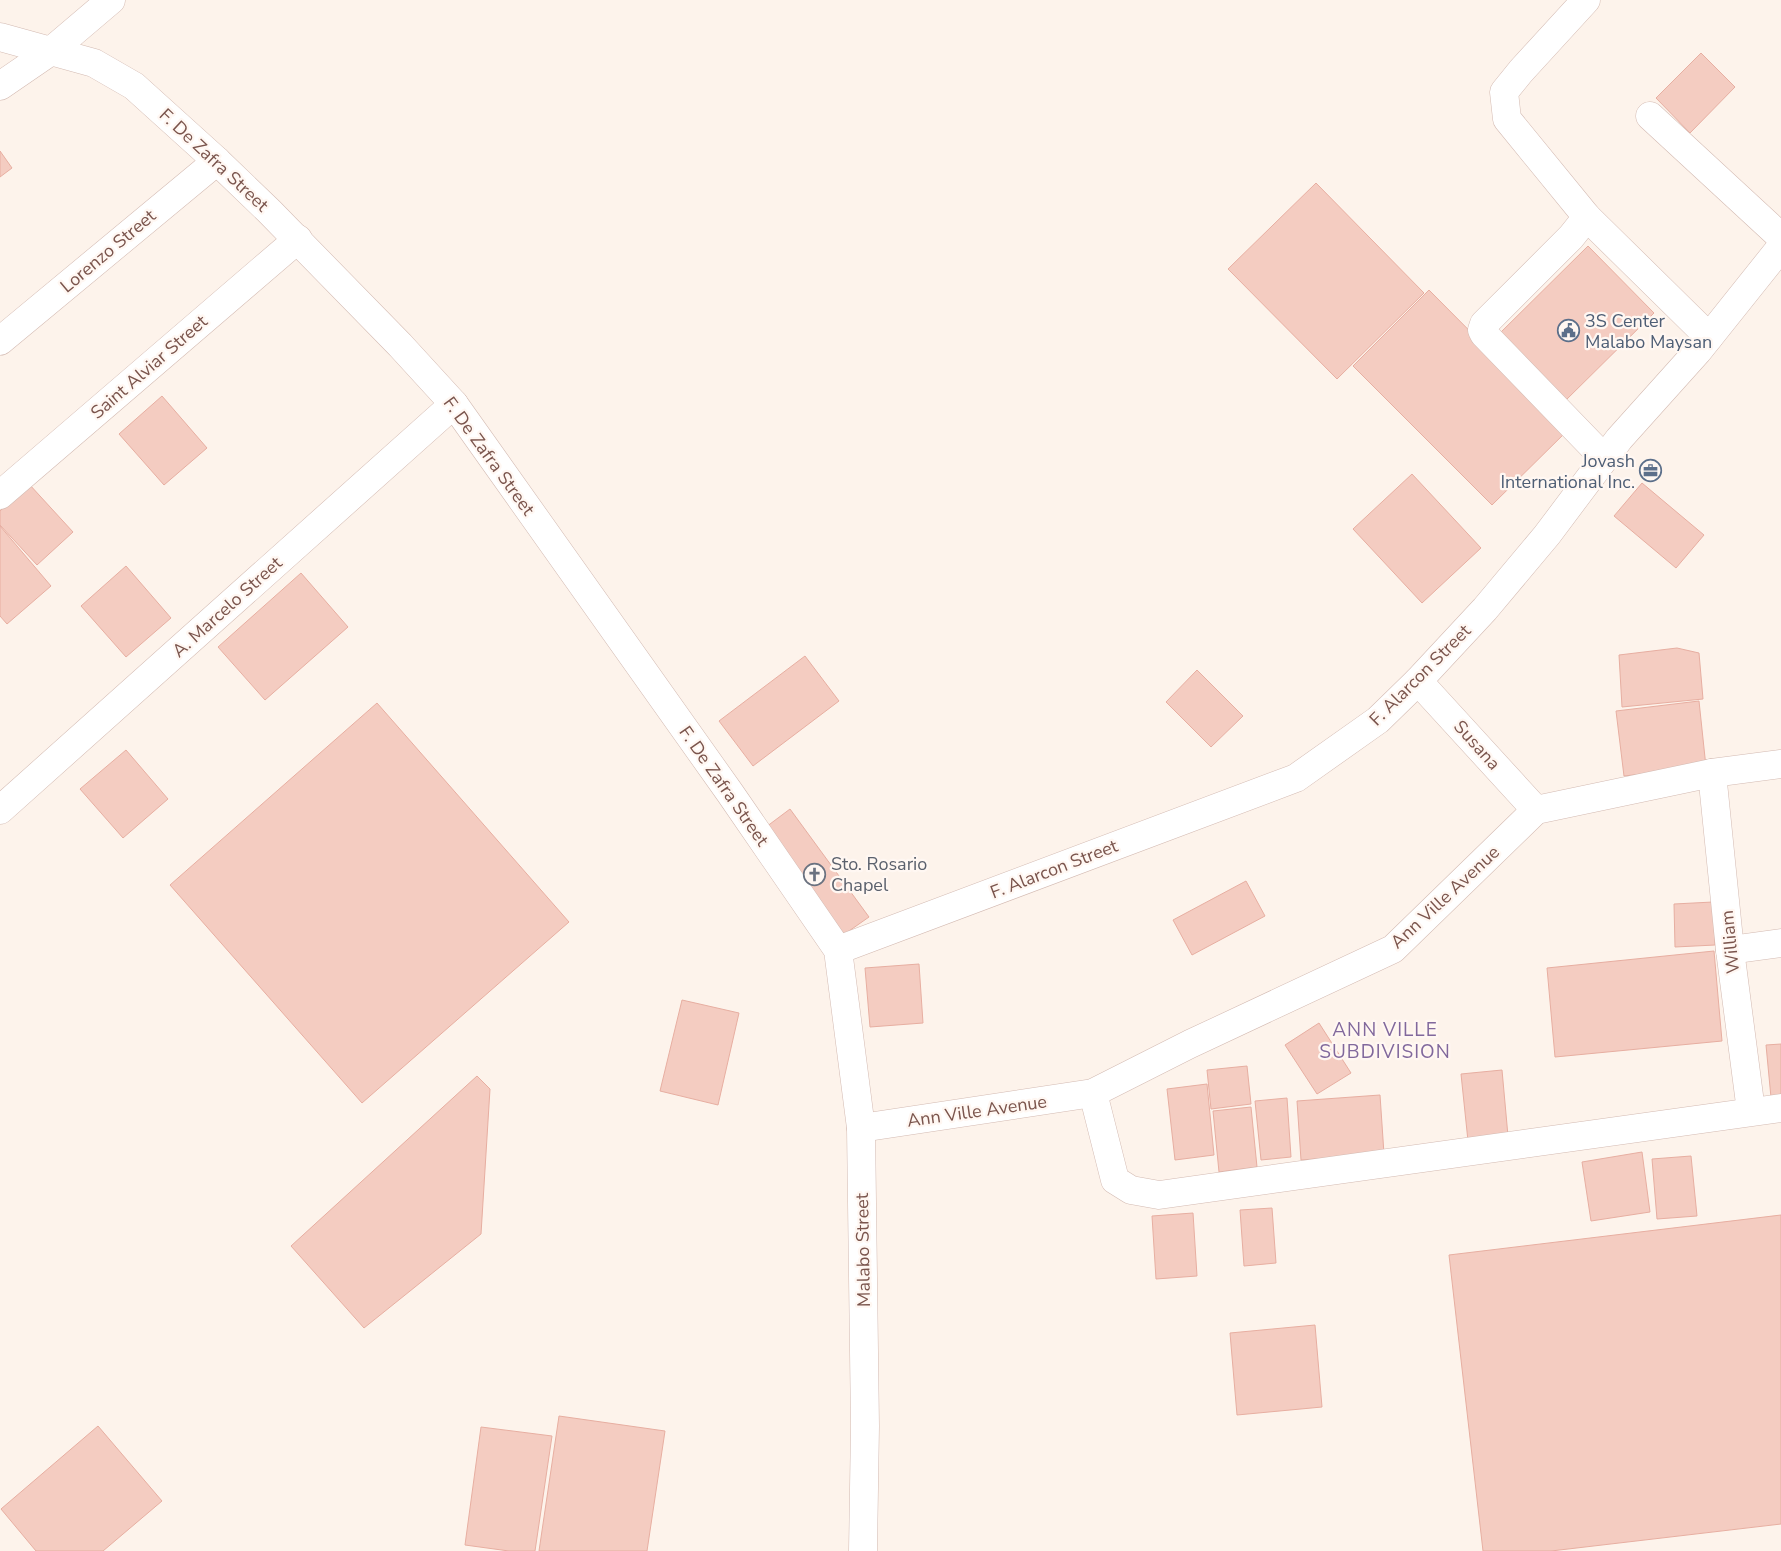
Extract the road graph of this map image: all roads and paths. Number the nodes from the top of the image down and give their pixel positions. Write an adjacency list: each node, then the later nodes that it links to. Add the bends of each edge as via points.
1 (111, 0): 4 (street)
2 (1586, 0): 8 (street, via 1504,92 1507,120)
3 (0, 37): 4 (street, F. De Zafra Street)
4 (51, 51): 5 (street); 7 (street, F. De Zafra Street, via 94,63 134,86)
5 (0, 86)
6 (1650, 116): 9 (street)
7 (217, 161): 10 (street, F. De Zafra Street); 13 (street, Lorenzo Street)
8 (1587, 217): 12 (street); 15 (street, via 1484,324 1482,330)
9 (1781, 237)
10 (298, 239): 14 (street, F. De Zafra Street); 16 (street, Saint Alviar Street)
11 (1781, 248): 12 (street, F. Alarcon Street)
12 (1709, 337): 15 (street, F. Alarcon Street)
13 (0, 341)
14 (454, 404): 20 (street, A. Marcelo Street); 23 (street, F. De Zafra Street)
15 (1604, 458): 17 (street, F. Alarcon Street, via 1547,535 1485,609)
16 (0, 495)
17 (1418, 680): 21 (street, Susana); 23 (street, F. Alarcon Street, via 1378,720 1296,778)
18 (1781, 764): 19 (street)
19 (1712, 773): 21 (street); 24 (street, William)
20 (0, 810)
21 (1536, 810): 25 (street, Ann Ville Avenue, via 1393,949)
22 (1781, 943): 24 (street)
23 (838, 950): 28 (street, Malabo Street)
24 (1730, 950): 27 (street, William)
25 (1093, 1093): 27 (street, via 1115,1180 1131,1190 1159,1195); 28 (street, Ann Ville Avenue)
26 (1781, 1108): 27 (street)
27 (1751, 1111)
28 (861, 1128): 29 (street, Malabo Street, via 865,1426)
29 (863, 1551)

